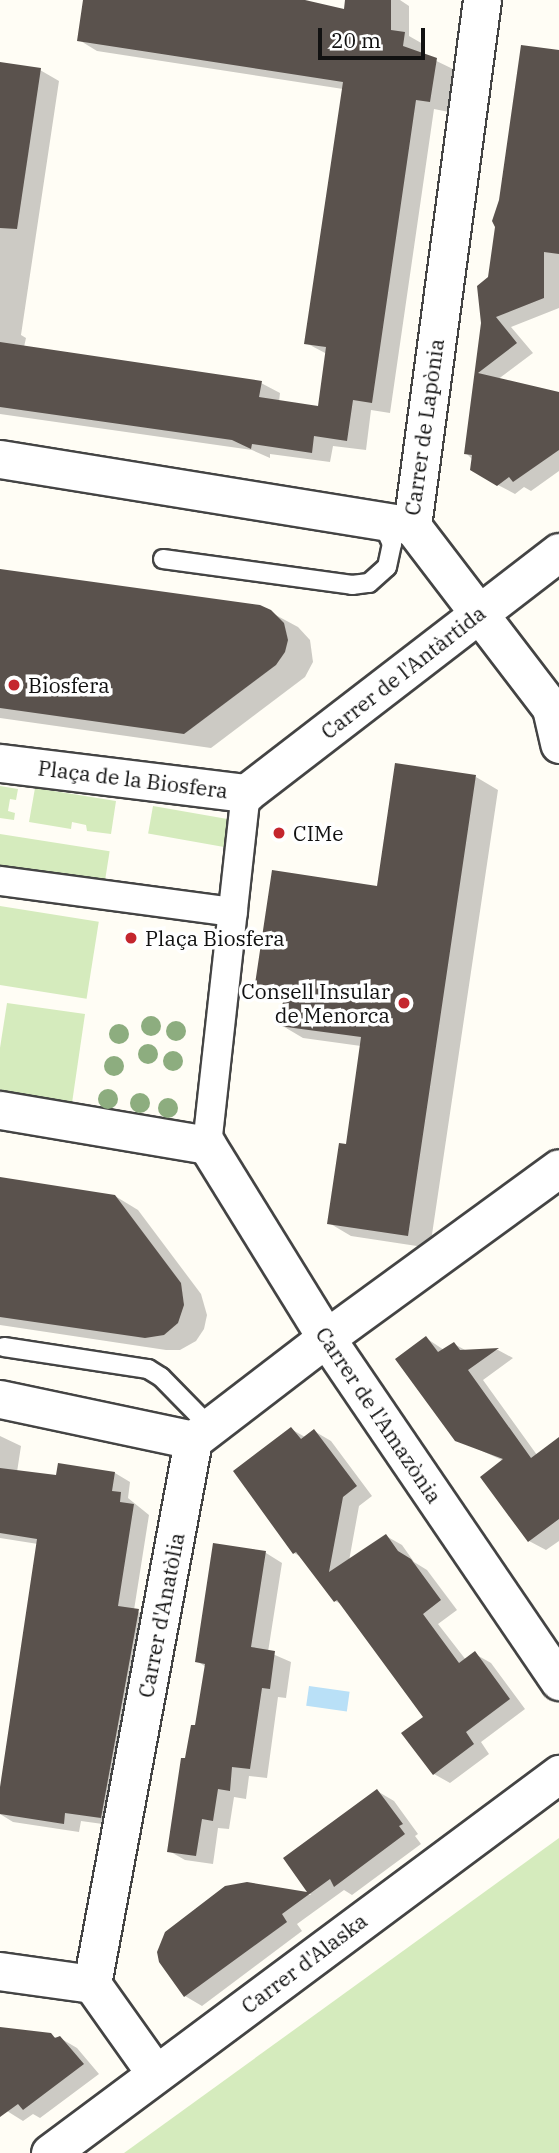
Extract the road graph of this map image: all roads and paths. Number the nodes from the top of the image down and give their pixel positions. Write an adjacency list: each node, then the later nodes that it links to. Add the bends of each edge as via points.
1 (482, 0): 3 (street, Carrer de Lapònia)
2 (0, 459): 3 (street, Carrer de Lapònia)
3 (396, 523): 5 (lane, via 387,567 369,583 352,585); 6 (street)
4 (559, 552): 6 (street, Carrer de l'Antàrtida)
5 (163, 559)
6 (479, 614): 7 (street, via 551,708); 9 (street, Carrer de l'Antàrtida)
7 (559, 744)
8 (0, 763): 9 (street, Plaça de la Biosfera)
9 (246, 793): 11 (street, Plaça de la Biosfera)
10 (0, 881): 11 (street)
11 (233, 912): 13 (street, Plaça de la Biosfera)
12 (0, 1110): 13 (street)
13 (207, 1146): 15 (street, Carrer de l'Amazònia)
14 (559, 1168): 15 (street)
15 (326, 1338): 18 (street); 19 (street, Carrer de l'Amazònia)
16 (4, 1347): 18 (lane, via 148,1370 161,1377)
17 (0, 1399): 18 (street)
18 (202, 1434): 22 (street, Carrer d'Anatòlia)
19 (559, 1681)
20 (559, 1774): 23 (street, Carrer d'Alaska)
21 (0, 1970): 22 (street)
22 (92, 1984): 23 (street)
23 (156, 2074): 24 (street, Carrer d'Alaska)
24 (50, 2153)

